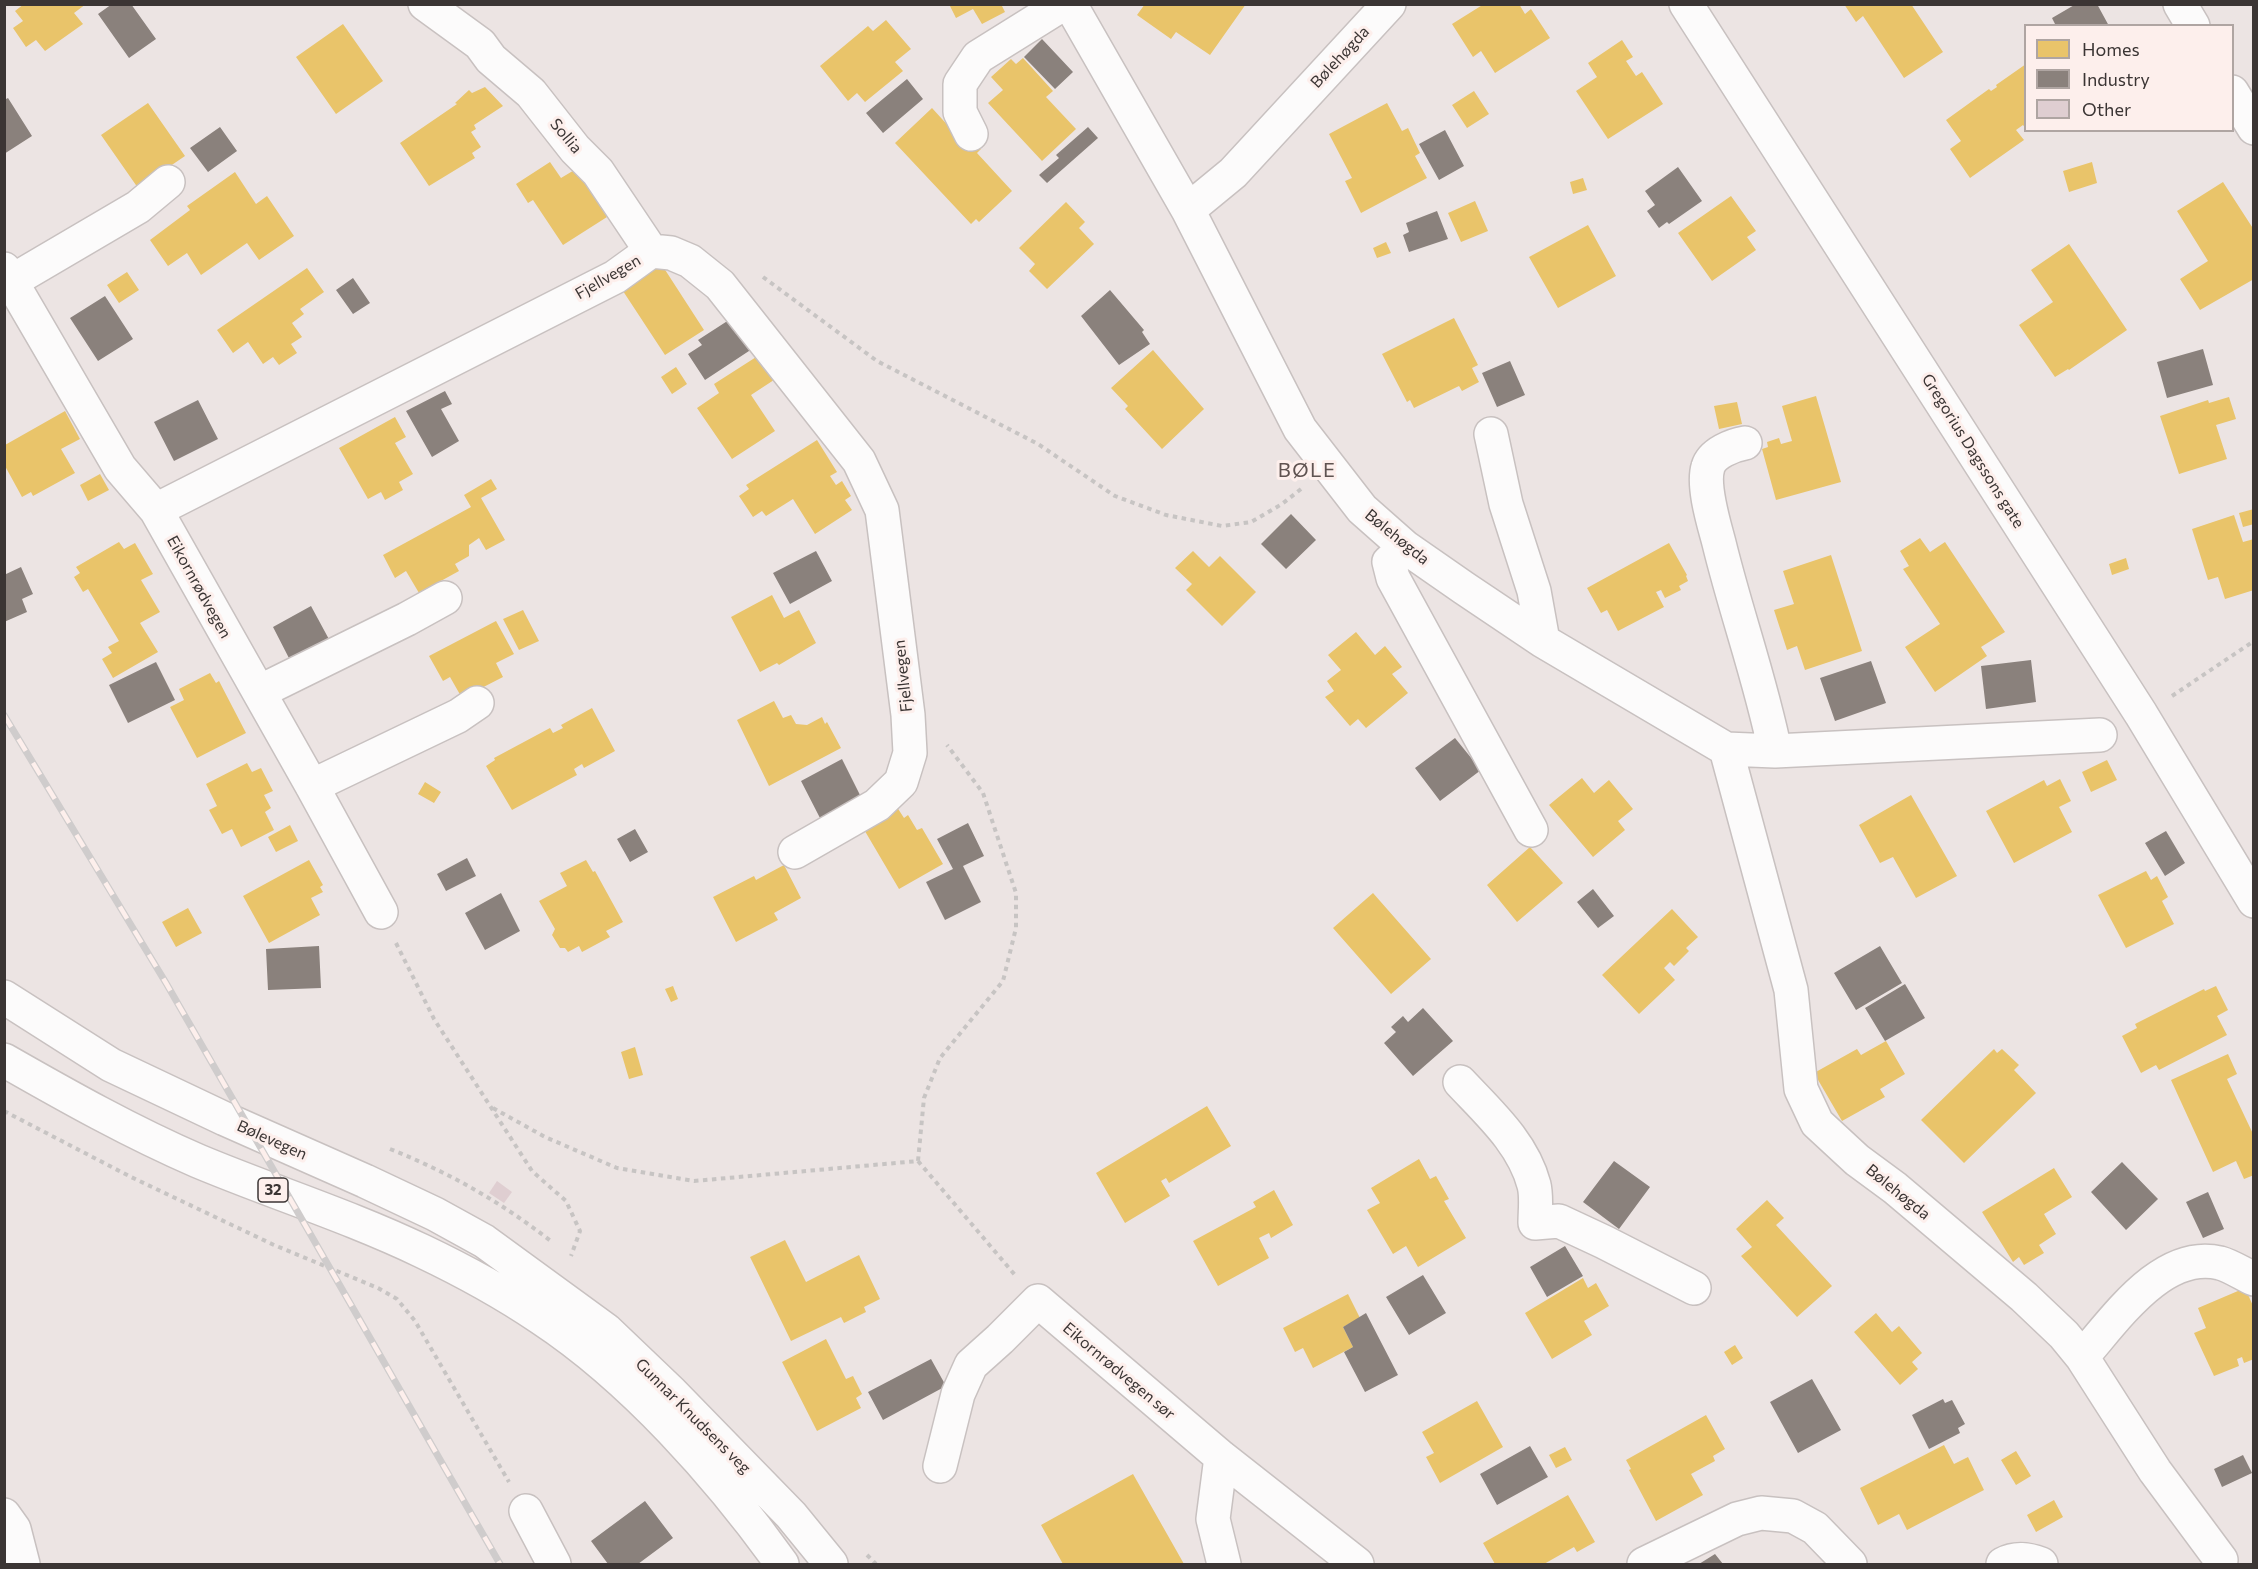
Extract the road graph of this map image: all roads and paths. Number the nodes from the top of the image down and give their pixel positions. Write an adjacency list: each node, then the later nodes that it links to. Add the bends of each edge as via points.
1 (424, 4): 13 (street, Sollia, via 480,44 490,58 531,93 598,172)
2 (1063, 4): 10 (street, via 978,57 960,84 960,112)
3 (1070, 4): 12 (street, Bølehøgda)
4 (1389, 4): 12 (street, Bølehøgda, via 1233,173)
5 (1686, 4): 26 (street, Gregorius Dagssons gate)
6 (2180, 4): 7 (street)
7 (2192, 24)
8 (2234, 95): 9 (street)
9 (2253, 128)
10 (971, 134)
11 (168, 182): 14 (street, via 138,207)
12 (1188, 210): 18 (street, Bølehøgda, via 1300,429)
13 (646, 244): 19 (street, Fjellvegen, via 615,277); 27 (street, Fjellvegen, via 690,261 720,285 860,461 882,510)
14 (8, 275): 19 (street, Eikornrødvegen, via 120,468)
15 (761, 276): 18 (path, via 877,361 1038,444 1115,496 1166,515 1222,526 1251,522 1282,504)
16 (1491, 434): 22 (street)
17 (1745, 442): 30 (street, via 1714,457 1708,466 1707,500)
18 (1328, 467): 20 (street, Bølehøgda, via 1362,509)
19 (156, 510): 24 (street, Eikornrødvegen)
20 (1405, 547): 22 (street, Bølehøgda); 32 (street, via 1389,562 1393,578)
21 (445, 598): 24 (street)
22 (1544, 641): 29 (street, Bølehøgda)
23 (2253, 641): 26 (path)
24 (259, 692): 31 (street, Eikornrødvegen)
25 (477, 703): 31 (street, via 458,716)
26 (2141, 714): 34 (street, Gregorius Dagssons gate)
27 (908, 715): 33 (street, Fjellvegen, via 910,753 901,782 877,805); 41 (path, via 934,729 983,793 1016,893 1016,928 1003,981 940,1058 924,1098)
28 (2100, 735): 30 (street, Bølehøgda)
29 (1726, 749): 30 (street, Bølehøgda); 47 (street, Bølehøgda, via 1791,990 1801,1089 1817,1123 2024,1297)
30 (1775, 751)
31 (312, 786): 35 (street, Eikornrødvegen)
32 (1531, 830)
33 (795, 852)
34 (2253, 901)
35 (381, 912): 39 (path, via 434,1019)
36 (4, 997): 44 (street, Bølevegen, via 111,1065 435,1214 484,1241)
37 (4, 1060): 55 (street, Gunnar Knudsens veg / 32, via 196,1160 422,1251 542,1319 652,1409)
38 (1460, 1082): 45 (street, via 1503,1127 1525,1159 1535,1186 1535,1223 1559,1221)
39 (493, 1107): 41 (path, via 545,1137 617,1168 694,1181); 42 (path, via 532,1171 566,1201 580,1231)
40 (4, 1111): 50 (path, via 253,1236 397,1299 415,1321)
41 (918, 1161): 46 (path)
42 (571, 1256)
43 (2253, 1279): 47 (street, via 2220,1263 2188,1262 2173,1268 2147,1285)
44 (541, 1281): 56 (street, Gunnar Knudsens veg, via 606,1330 672,1393 791,1515)
45 (1694, 1288)
46 (1038, 1301): 48 (street, Eikornrødvegen sør); 49 (street, via 971,1365 958,1394)
47 (2082, 1357): 52 (street, Bølehøgda, via 2155,1471)
48 (1221, 1457): 57 (street, via 1213,1519); 58 (street, Eikornrødvegen sør)
49 (940, 1466)
50 (526, 1511): 54 (street)
51 (4, 1515): 53 (street, via 14,1529)
52 (2221, 1560)
53 (23, 1564)
54 (554, 1564)
55 (782, 1564)
56 (831, 1564)
57 (1224, 1564)
58 (1357, 1564)
59 (1644, 1564): 60 (street, via 1737,1519 1761,1513 1793,1516 1815,1528)
60 (1850, 1564)
61 (2003, 1564): 62 (street, via 2020,1559)
62 (2041, 1564)

